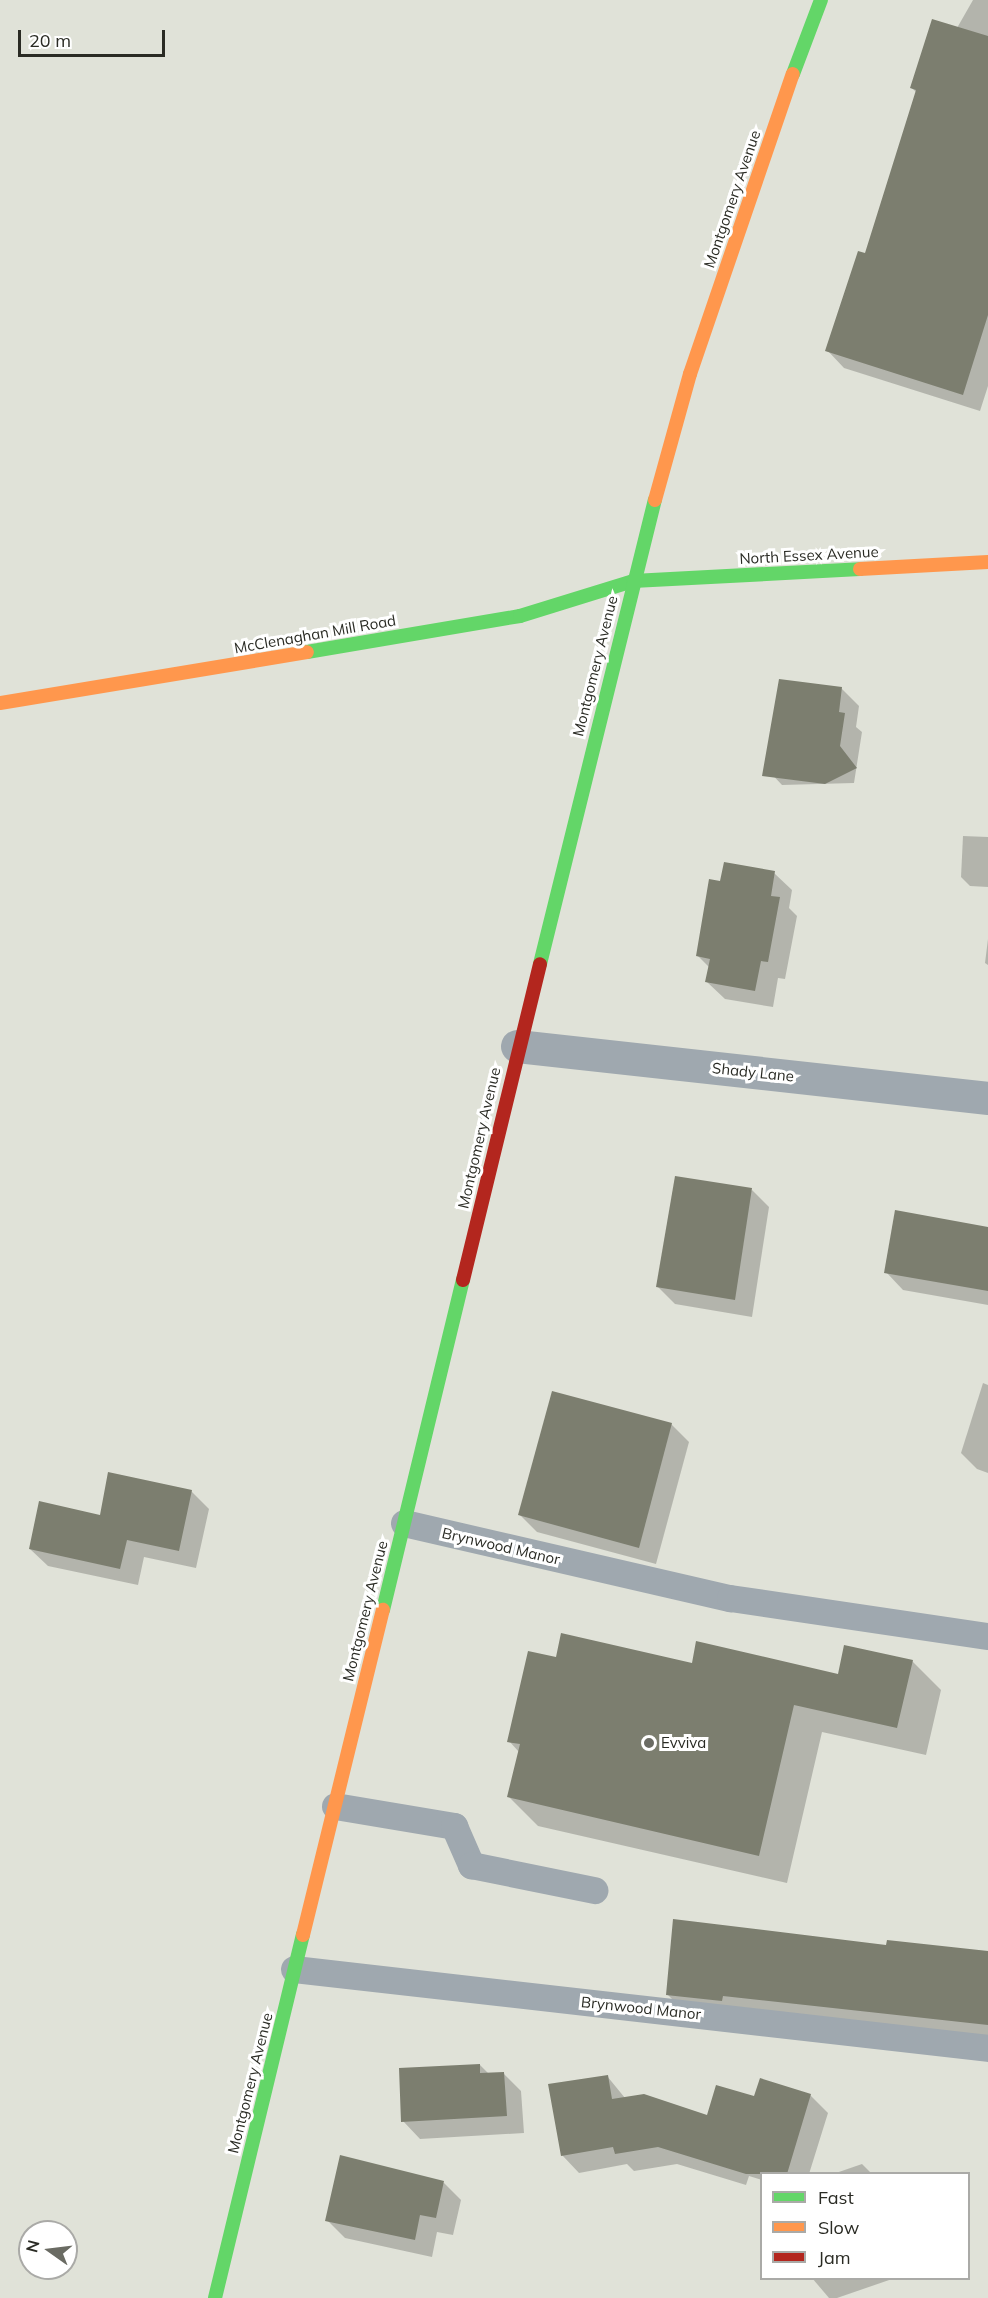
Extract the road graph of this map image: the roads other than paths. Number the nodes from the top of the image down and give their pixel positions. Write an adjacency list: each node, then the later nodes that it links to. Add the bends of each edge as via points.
1 (821, 0): 3 (main road, Montgomery Avenue, via 690,374)
2 (988, 562): 3 (main road, North Essex Avenue)
3 (633, 581): 4 (main road, McClenaghan Mill Road, via 520,616); 5 (main road, Montgomery Avenue)
4 (0, 703)
5 (518, 1046): 6 (street, Shady Lane); 7 (main road, Montgomery Avenue)
6 (988, 1098)
7 (404, 1523): 8 (lane, Brynwood Manor, via 730,1598); 9 (main road, Montgomery Avenue)
8 (988, 1636)
9 (335, 1806): 10 (lane, via 454,1826 471,1865); 11 (main road, Montgomery Avenue)
10 (594, 1890)
11 (294, 1969): 12 (lane, Brynwood Manor); 13 (main road, Montgomery Avenue)
12 (988, 2048)
13 (219, 2297)

